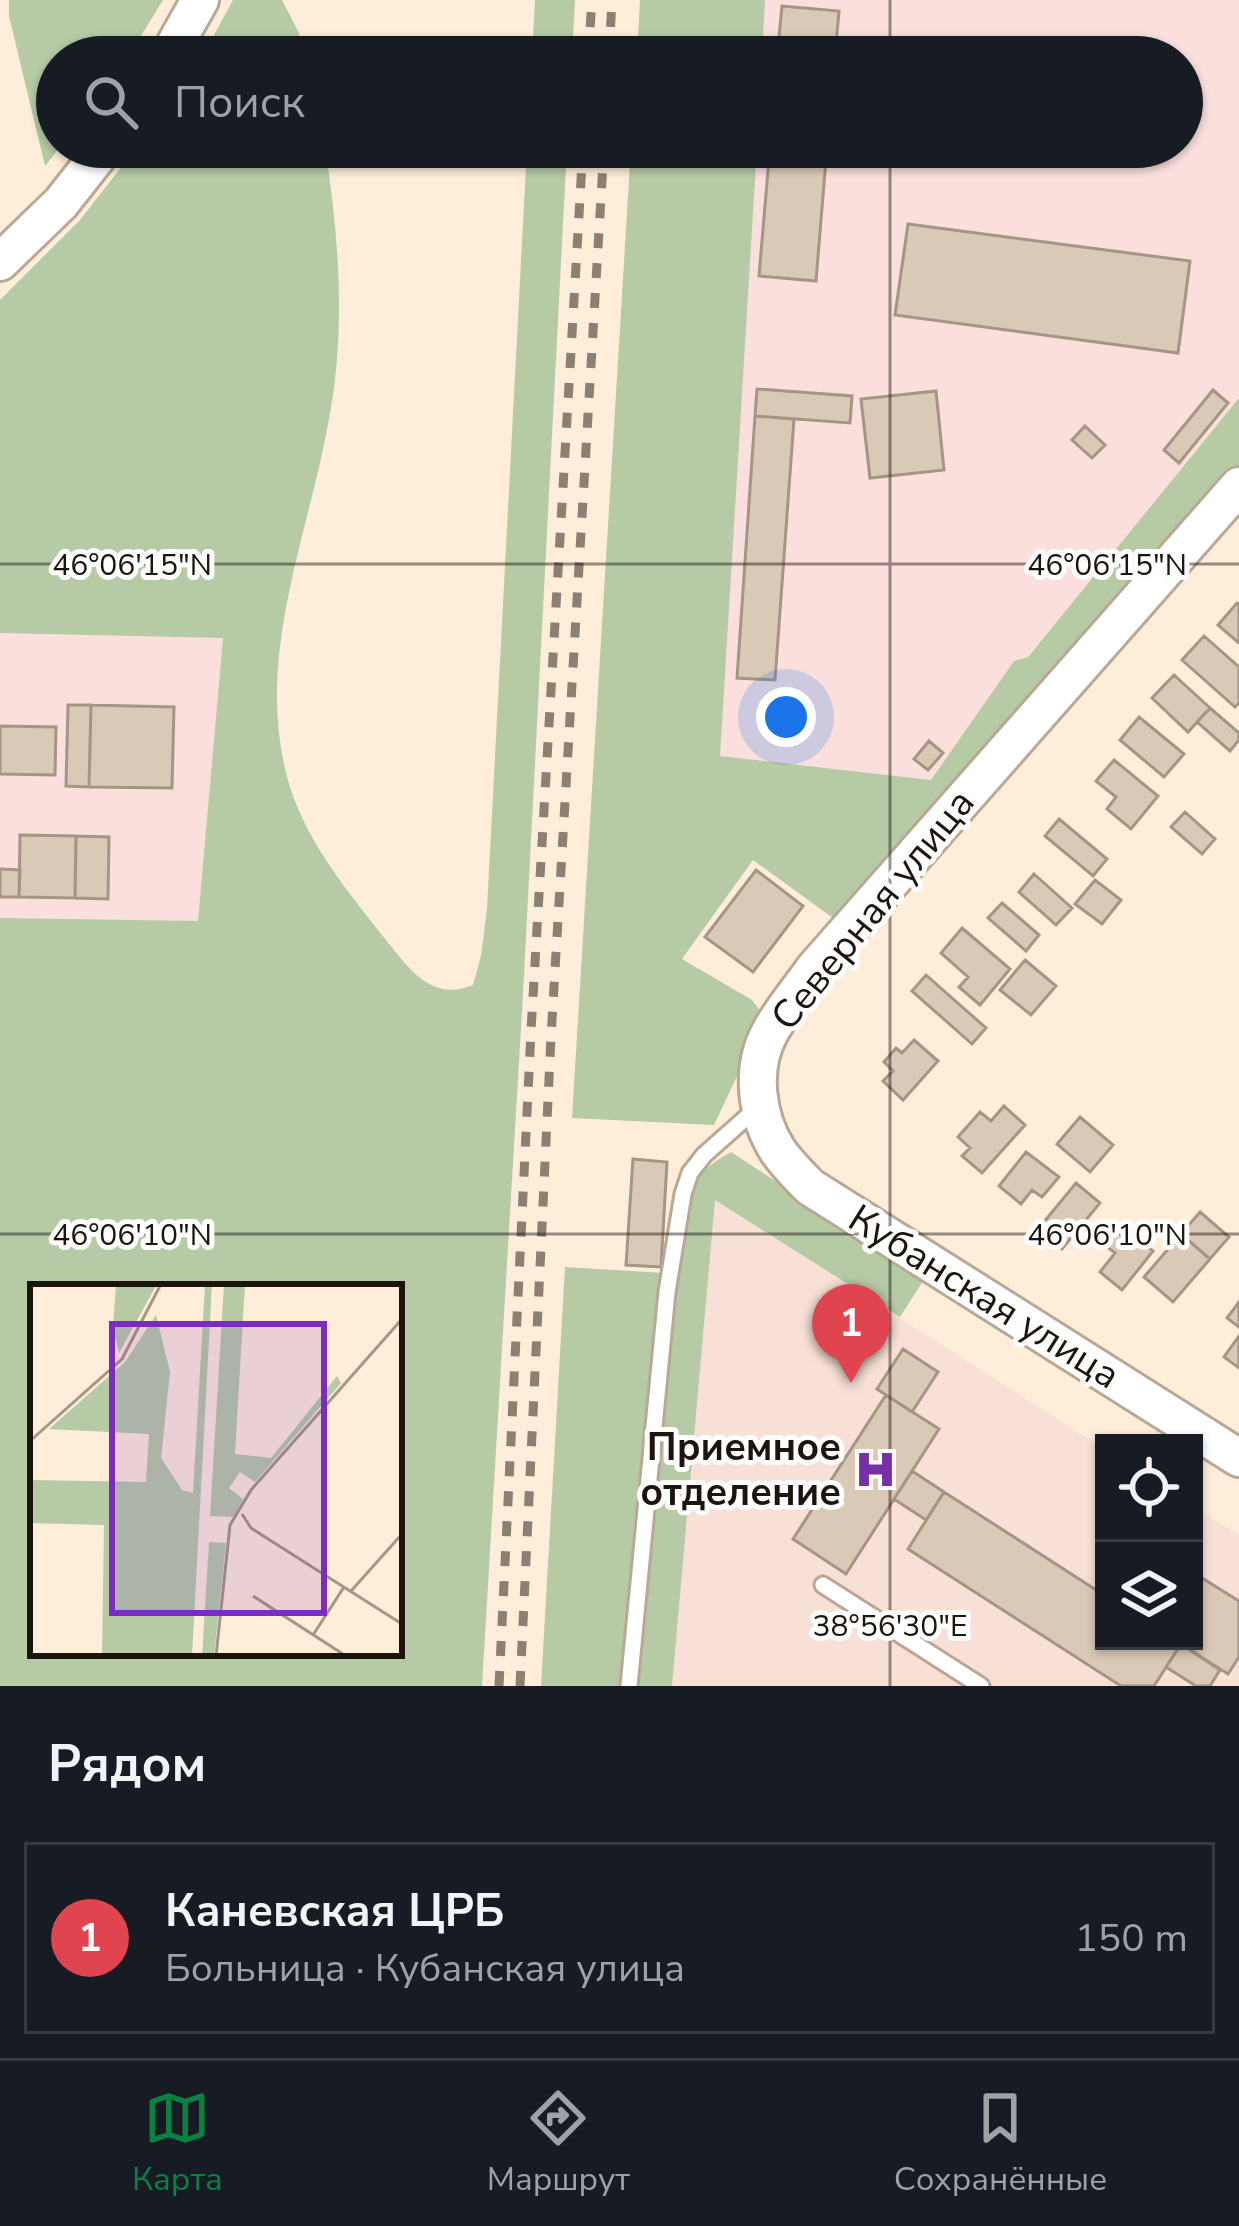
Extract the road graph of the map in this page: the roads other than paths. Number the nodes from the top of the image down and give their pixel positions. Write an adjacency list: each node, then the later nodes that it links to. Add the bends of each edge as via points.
1 (200, 0): 2 (street)
2 (180, 36)
3 (88, 168): 4 (street)
4 (0, 262)
5 (1239, 485): 6 (street, Северная улица, via 814,969 761,1054)
6 (759, 1106): 7 (street, Кубанская улица, via 778,1152 810,1187); 9 (lane, via 704,1155 682,1194)
7 (1239, 1458)
8 (824, 1585): 10 (lane)
9 (629, 1686)
10 (981, 1686)

